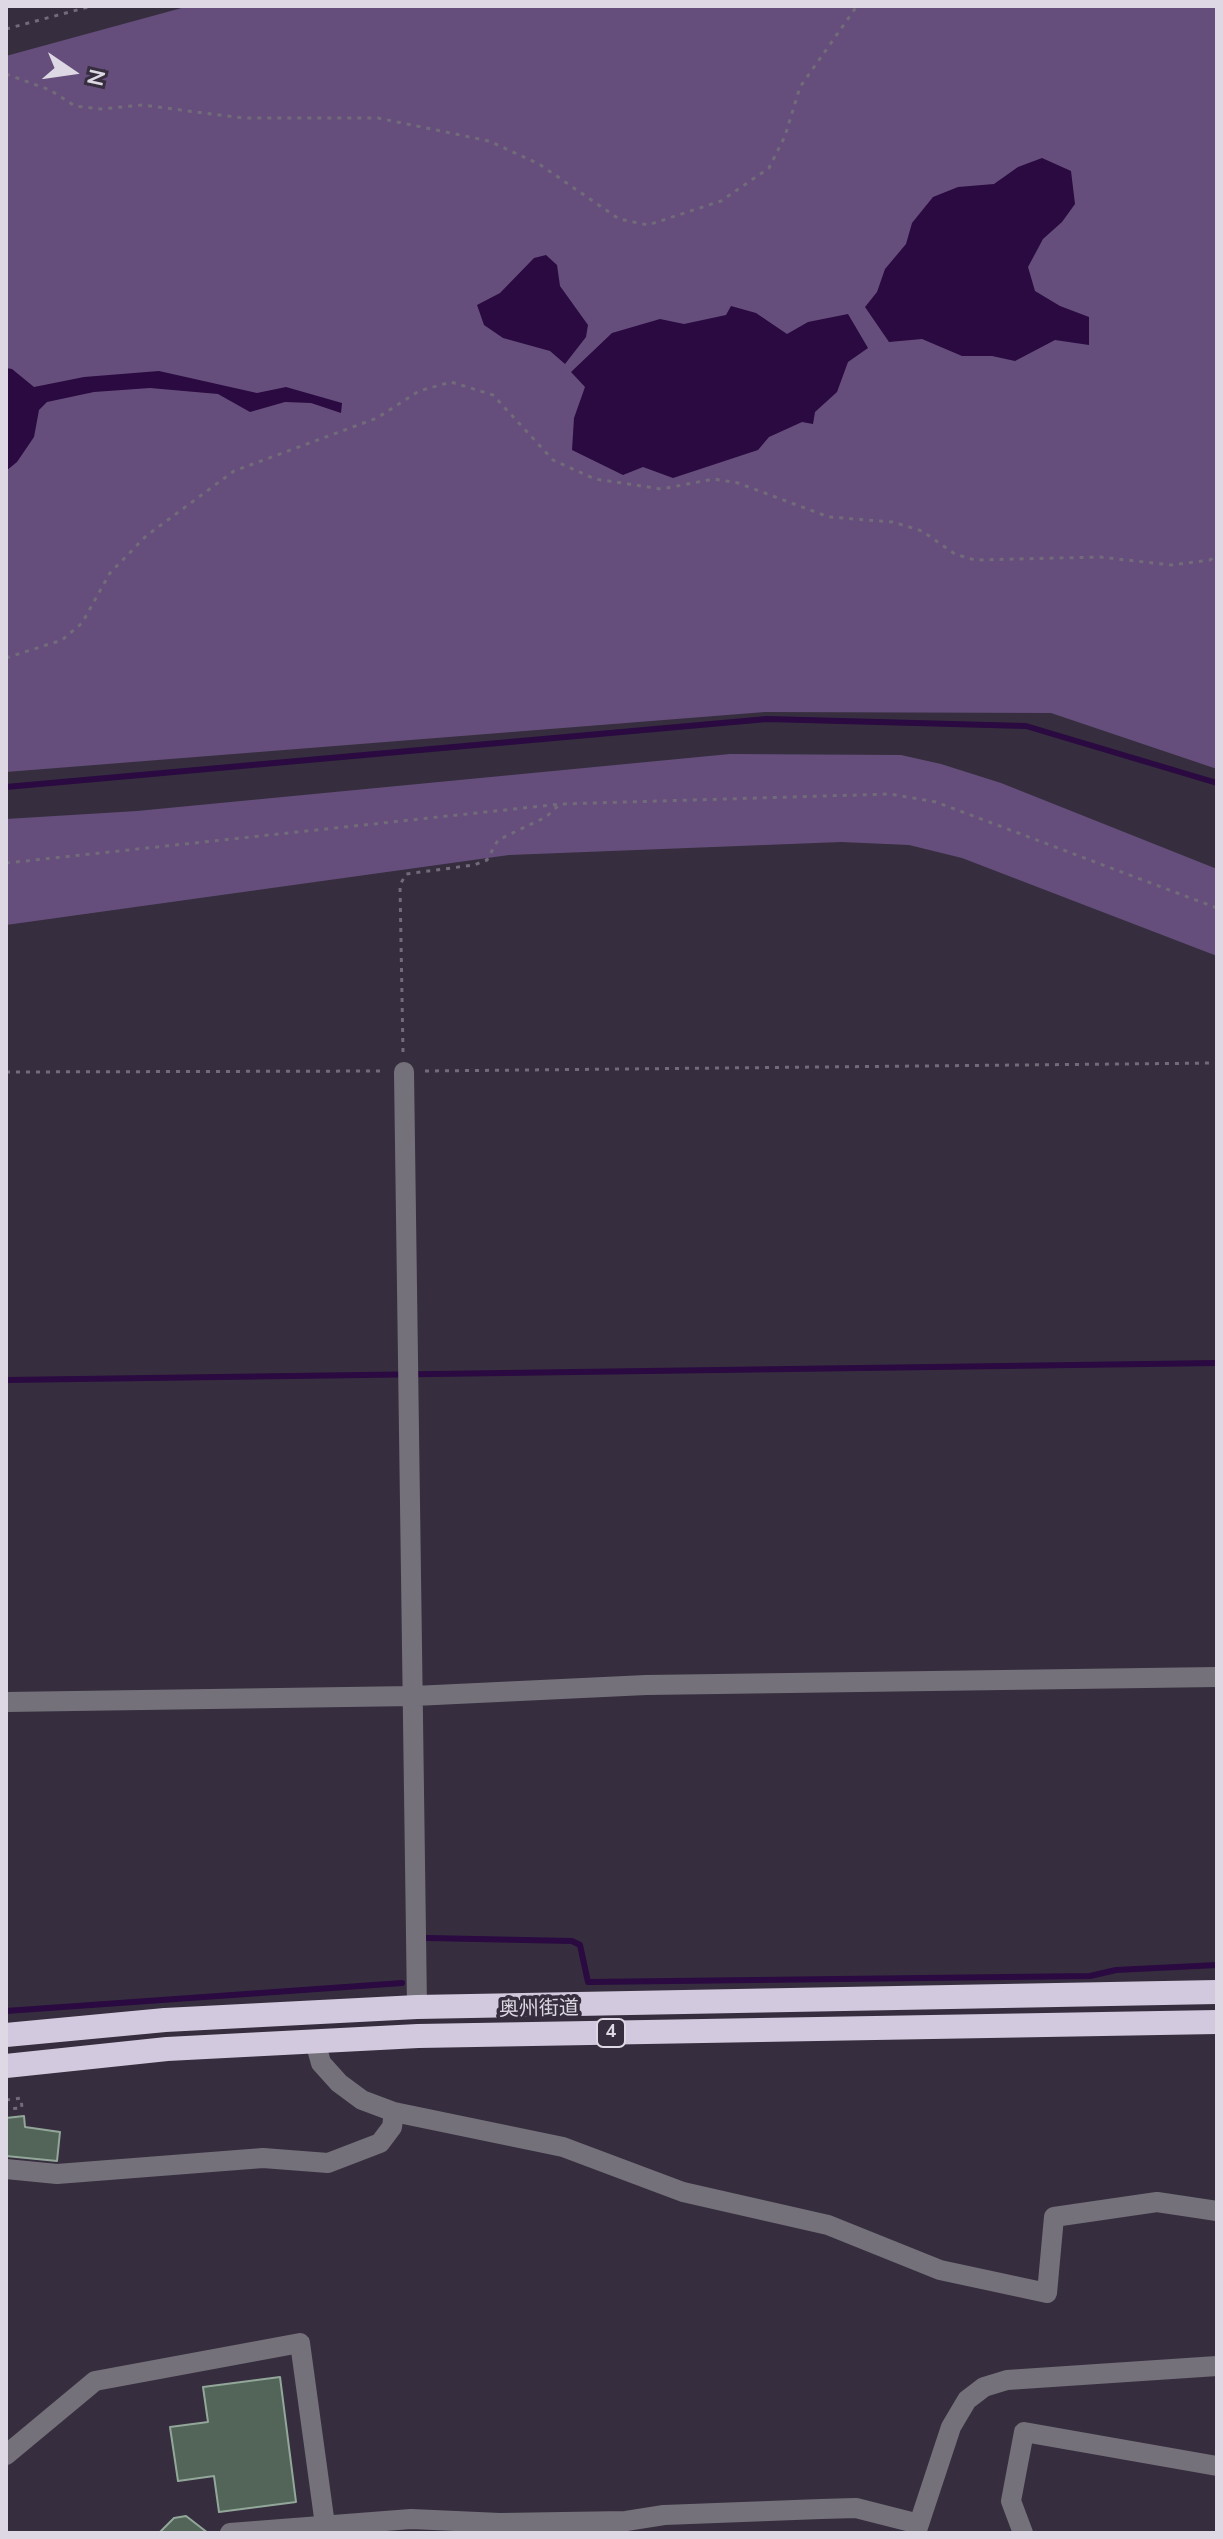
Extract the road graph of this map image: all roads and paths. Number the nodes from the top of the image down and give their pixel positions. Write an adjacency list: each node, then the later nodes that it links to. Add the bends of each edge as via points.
1 (92, 6): 3 (path)
2 (857, 6): 4 (path, via 800,87 769,168 721,201 648,225 619,219 539,164 489,141 378,118 243,118 142,105 75,106)
3 (6, 29)
4 (6, 74)
5 (1217, 555): 6 (path, via 1171,565 1100,557 975,560 955,554 922,531 893,522 829,517 738,483 714,479 661,489 595,479 553,460 493,395 451,382 419,391 377,418 234,471 146,536 110,573 82,623 62,640)
6 (6, 658)
7 (561, 804): 8 (path); 9 (path, via 916,797); 12 (path, via 498,840 487,860 406,874 400,885)
8 (6, 863)
9 (1217, 908)
10 (1217, 1063): 12 (path)
11 (6, 1072): 12 (path)
12 (404, 1072): 14 (street)
13 (1217, 1677): 14 (street, via 646,1685)
14 (414, 1696): 15 (street); 17 (street)
15 (6, 1702)
16 (1217, 1992): 17 (highway, 奥州街道 / 4)
17 (417, 2007): 19 (highway, 奥州街道 / 4, via 165,2020)
18 (1217, 2022): 20 (highway, 奥州街道 / 4)
19 (6, 2035)
20 (315, 2041): 21 (highway, 奥州街道 / 4); 24 (street, via 321,2063 339,2083 362,2100)
21 (6, 2066)
22 (6, 2100): 23 (path, via 21,2098 22,2108)
23 (6, 2109)
24 (394, 2112): 25 (street, via 392,2127 380,2143 328,2163 263,2158 57,2174); 26 (street, via 563,2147 683,2192 828,2225 940,2270 1047,2293 1054,2217 1157,2202)
25 (6, 2169)
26 (1217, 2211)
27 (1217, 2366): 32 (street, via 1007,2380 984,2387 967,2400 951,2427)
28 (6, 2455): 30 (street, via 95,2381 300,2343)
29 (1217, 2466): 34 (street, via 1024,2432 1011,2501)
30 (325, 2525): 31 (street); 33 (street)
31 (411, 2526): 32 (street, via 856,2508)
32 (918, 2528)
33 (230, 2533)
34 (1023, 2533)

